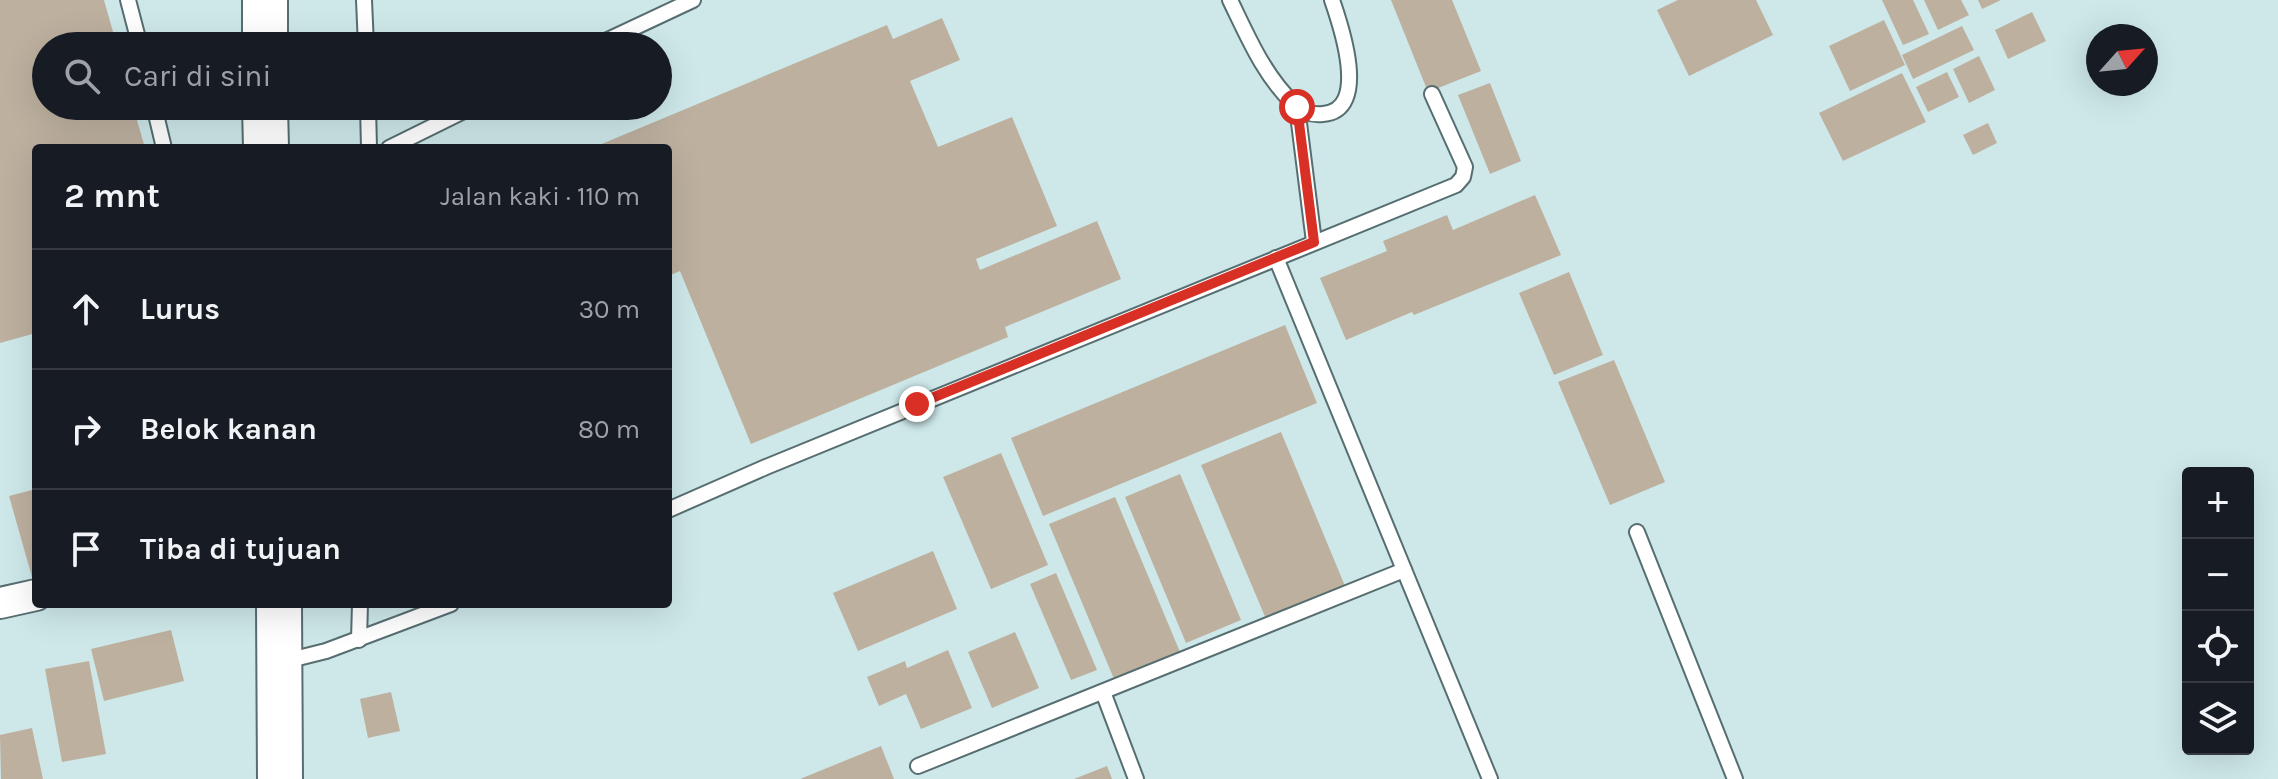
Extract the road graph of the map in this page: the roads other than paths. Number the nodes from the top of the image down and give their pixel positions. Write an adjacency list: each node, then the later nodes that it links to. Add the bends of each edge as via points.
1 (128, 0): 7 (lane)
2 (265, 0): 8 (highway)
3 (364, 0): 9 (lane)
4 (693, 0): 10 (lane)
5 (1230, 0): 12 (lane, via 1259,61)
6 (1332, 0): 12 (lane, via 1351,87 1330,114 1312,115)
7 (136, 32)
8 (265, 32)
9 (365, 32)
10 (625, 32)
11 (1432, 94): 21 (lane, via 1465,167 1463,177 1456,185)
12 (1297, 107): 21 (lane)
13 (157, 120): 17 (lane)
14 (265, 120): 18 (highway)
15 (368, 120): 19 (lane)
16 (446, 120): 20 (lane)
17 (163, 144)
18 (266, 144)
19 (369, 144)
20 (397, 144)
21 (1314, 242): 22 (lane)
22 (1276, 258): 23 (lane); 25 (lane)
23 (672, 508)
24 (1637, 532): 38 (lane)
25 (1404, 570): 33 (lane); 37 (lane)
26 (32, 596): 27 (street)
27 (0, 603)
28 (279, 608): 32 (highway)
29 (360, 608): 31 (lane)
30 (441, 608): 31 (lane)
31 (359, 640): 32 (lane)
32 (280, 662): 35 (highway)
33 (1103, 692): 34 (lane); 36 (lane)
34 (918, 766)
35 (280, 779)
36 (1136, 779)
37 (1490, 779)
38 (1735, 779)

